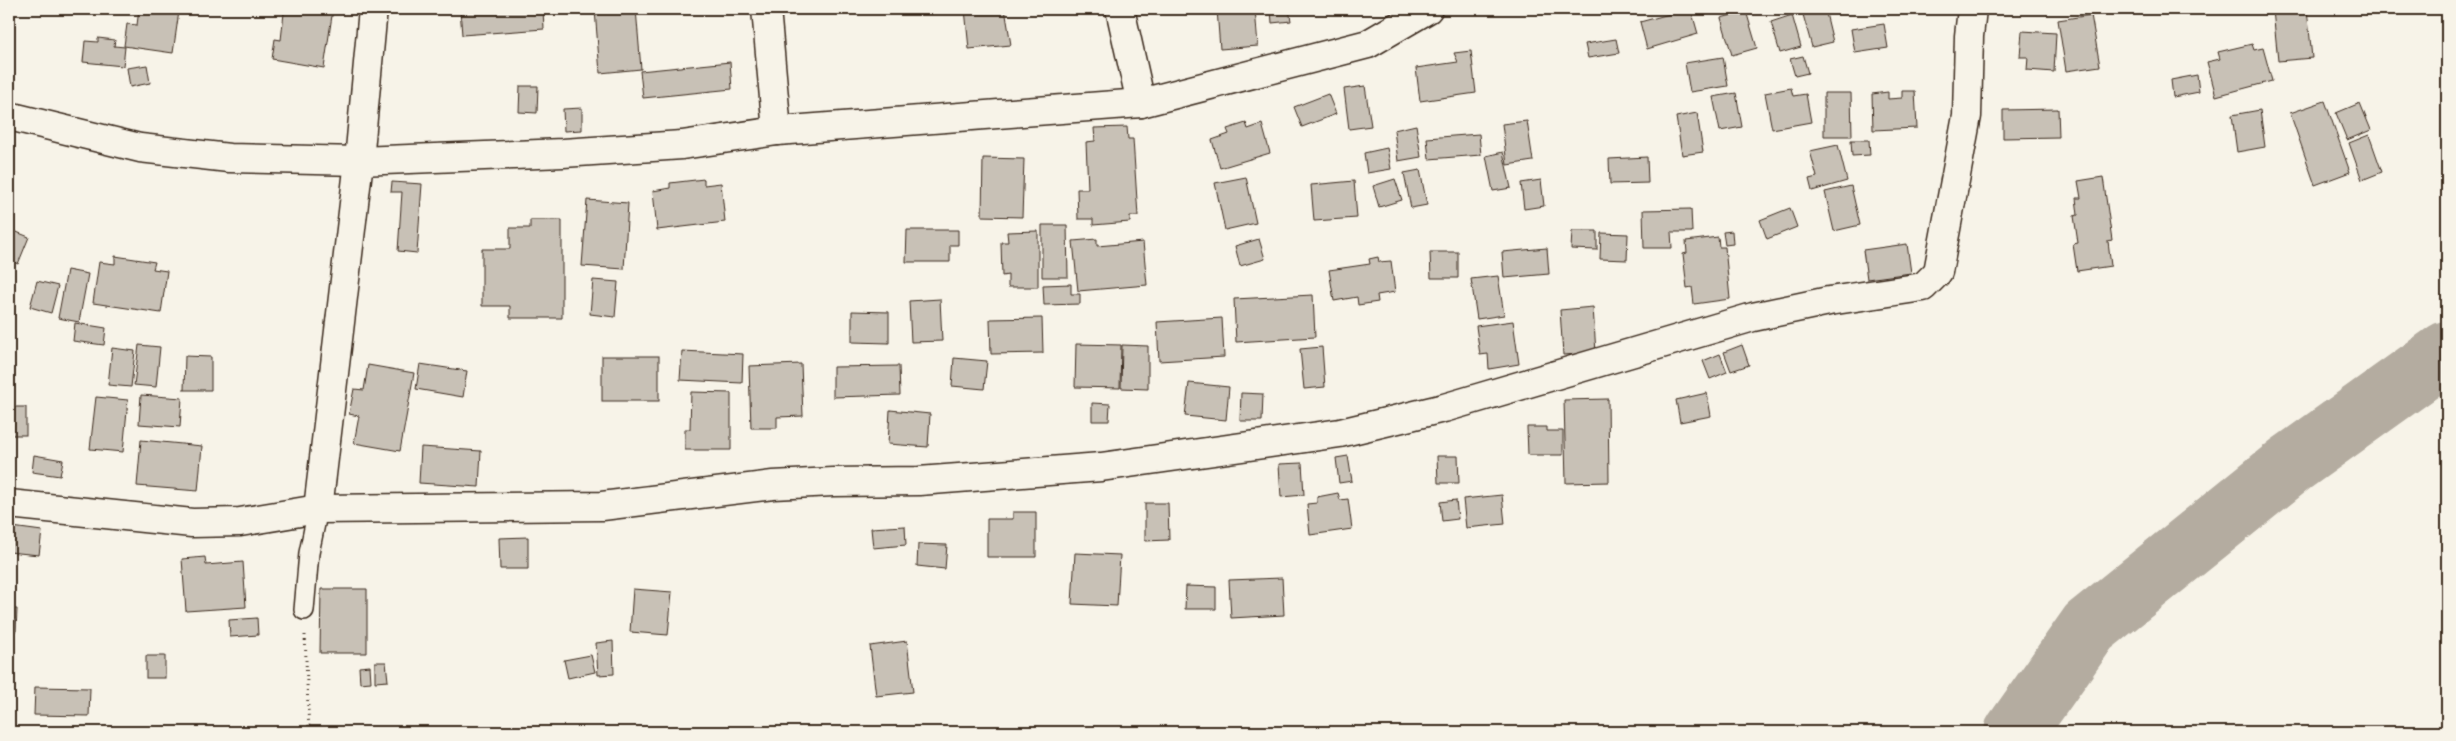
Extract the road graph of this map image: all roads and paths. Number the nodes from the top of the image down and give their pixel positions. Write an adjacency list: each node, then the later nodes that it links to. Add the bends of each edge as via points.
1 (373, 9): 9 (street)
2 (766, 9): 8 (street)
3 (1120, 9): 6 (street)
4 (1428, 9): 6 (street, via 1368,44)
5 (1972, 9): 11 (street, via 1967,116 1938,272 1923,287 1829,301 1753,317 1444,408 1340,433 1101,468 918,481 773,485 602,506)
6 (1141, 103): 8 (street)
7 (9, 116): 9 (street, via 140,148 229,158)
8 (776, 131): 9 (street, via 682,145 564,154)
9 (359, 161): 11 (street)
10 (9, 504): 11 (street, via 192,523 240,522)
11 (318, 509): 12 (lane, via 309,553)
12 (304, 610): 13 (path)
13 (309, 732)

